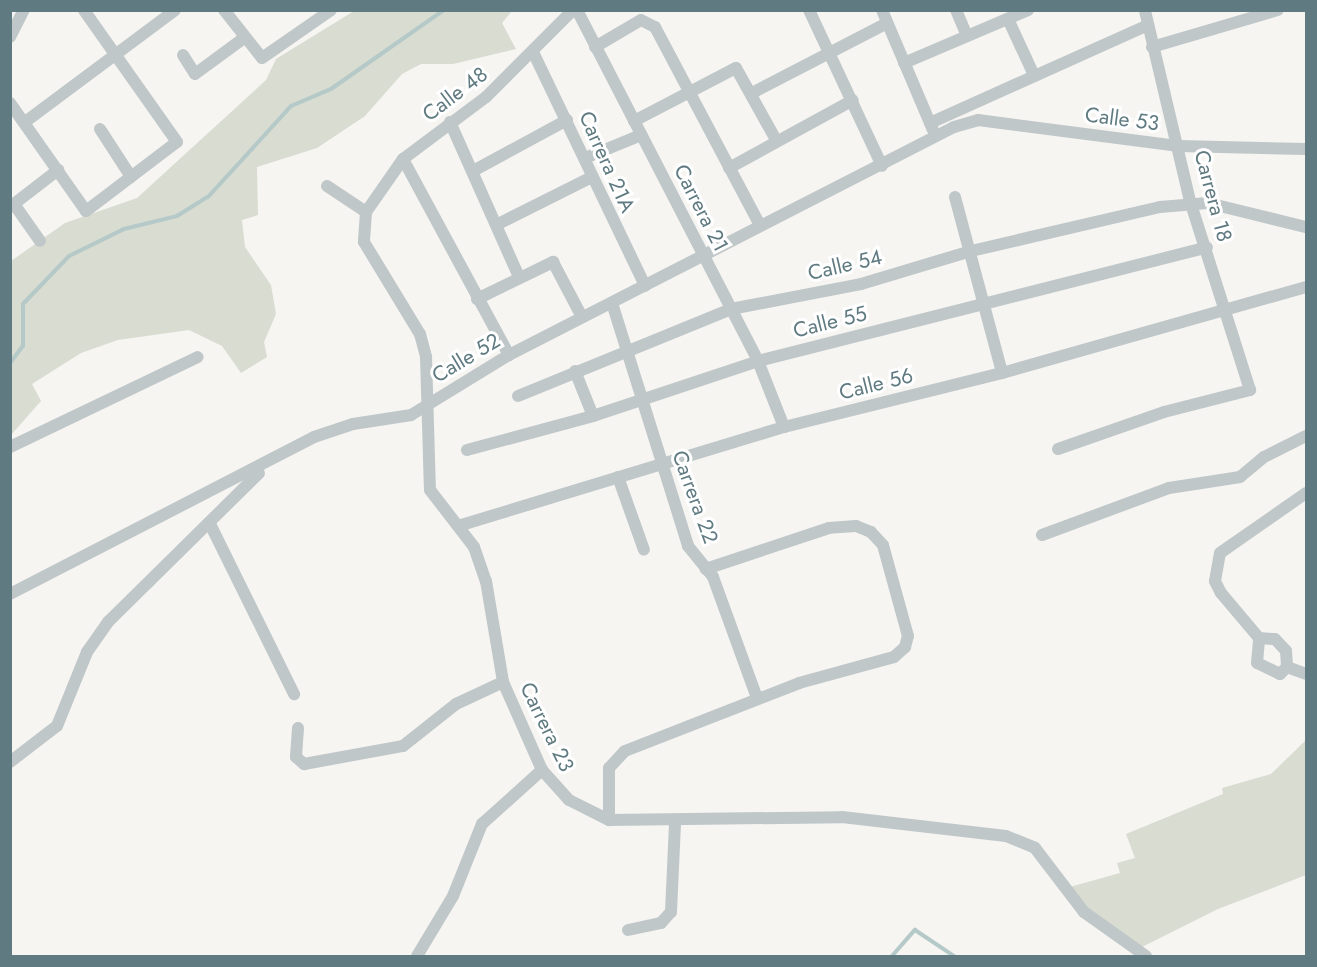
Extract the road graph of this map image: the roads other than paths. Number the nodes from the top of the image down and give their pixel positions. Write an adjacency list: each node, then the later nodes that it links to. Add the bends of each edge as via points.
1 (24, 10): 19 (street)
2 (84, 10): 24 (street)
3 (176, 10): 24 (street)
4 (224, 10): 20 (street)
5 (305, 10): 15 (street)
6 (331, 10): 15 (street)
7 (575, 10): 21 (street, Carrera 21); 25 (street, Calle 48)
8 (809, 10): 23 (street)
9 (882, 10): 16 (street)
10 (956, 10): 18 (street)
11 (1028, 10): 14 (street)
12 (1145, 10): 17 (street, Carrera 18)
13 (1278, 10): 22 (street)
14 (1008, 19): 18 (street); 28 (street)
15 (313, 21): 20 (street, via 262,58)
16 (887, 23): 23 (street); 27 (street)
17 (1146, 26): 22 (street, Carrera 18); 28 (street)
18 (967, 36): 27 (street)
19 (10, 37)
20 (244, 38): 26 (street, via 195,74)
21 (595, 47): 29 (street, via 641,20 655,27); 34 (street, Carrera 21)
22 (1152, 47): 42 (street, Carrera 18)
23 (829, 48): 30 (street); 31 (street)
24 (117, 52): 35 (street); 50 (street, via 177,142)
25 (534, 54): 33 (street, Carrera 21A); 36 (street, Calle 48)
26 (183, 55)
27 (904, 63): 37 (street)
28 (1033, 73): 37 (street)
29 (690, 92): 30 (street, via 736,68); 34 (street); 47 (street)
30 (752, 93): 41 (street)
31 (852, 100): 41 (street); 46 (street)
32 (10, 103): 35 (street)
33 (567, 120): 44 (street, Carrera 21A); 49 (street)
34 (634, 121): 39 (street, Carrera 21)
35 (25, 122): 48 (street)
36 (450, 122): 45 (street, Calle 48); 49 (street)
37 (930, 123): 40 (street)
38 (100, 129): 50 (street)
39 (641, 135): 44 (street); 63 (street, Carrera 21)
40 (936, 137): 42 (street, Calle 53, via 978,120); 46 (street, Calle 52)
41 (776, 140): 47 (street)
42 (1179, 146): 43 (street, Calle 53); 54 (street, Carrera 18)
43 (1306, 149)
44 (585, 158): 51 (street, Carrera 21A)
45 (403, 159): 56 (street, Calle 48); 67 (street)
46 (882, 166): 58 (street, Calle 52)
47 (729, 168): 58 (street)
48 (58, 170): 50 (street, via 86,211); 55 (street)
49 (473, 171): 57 (street)
50 (131, 177)
51 (590, 178): 57 (street); 65 (street, Carrera 21A)
52 (327, 186): 56 (street)
53 (955, 197): 62 (street)
54 (1190, 201): 59 (street); 61 (street, Carrera 18); 62 (street, Calle 54)
55 (12, 206): 60 (street)
56 (366, 212): 81 (street, Carrera 23, via 364,242 420,334)
57 (498, 224): 64 (street)
58 (760, 225): 63 (street, Calle 52)
59 (1306, 227)
60 (40, 242)
61 (1207, 247): 68 (street, Calle 55); 71 (street, Carrera 18)
62 (971, 251): 68 (street); 70 (street, Calle 54, via 861,284)
63 (704, 256): 65 (street, Calle 52); 70 (street, Carrera 21)
64 (519, 277): 67 (street); 72 (street, via 553,262)
65 (645, 286): 69 (street, Calle 52)
66 (1306, 287): 71 (street, Calle 56)
67 (477, 299): 74 (street)
68 (987, 302): 76 (street, Calle 55); 78 (street)
69 (612, 303): 72 (street, Calle 52); 73 (street, Carrera 22)
70 (731, 309): 73 (street, Calle 54); 76 (street, Carrera 21)
71 (1223, 311): 78 (street, Calle 56); 86 (street, Carrera 18, via 1250,390 1164,412)
72 (582, 317): 74 (street, Calle 52)
73 (627, 349): 77 (street, Calle 54); 80 (street, Carrera 22)
74 (509, 355): 81 (street, Calle 52)
75 (198, 357): 85 (street)
76 (758, 361): 80 (street, Calle 55); 83 (street, Carrera 21)
77 (576, 371): 79 (street, Calle 54); 82 (street)
78 (1002, 373): 83 (street, Calle 56)
79 (518, 396)
80 (643, 400): 82 (street, Calle 55); 88 (street, Carrera 22)
81 (427, 404): 89 (street, Calle 52, via 411,415 353,424 314,437); 93 (street, Carrera 23, via 430,490)
82 (593, 416): 87 (street, Calle 55)
83 (784, 427): 88 (street, Calle 56)
84 (1306, 436): 94 (street, via 1264,457 1240,477 1169,488)
85 (10, 447)
86 (1058, 449)
87 (467, 450)
88 (661, 465): 90 (street, Calle 56); 96 (street, Carrera 22, via 688,546)
89 (264, 468): 92 (street); 97 (street, Calle 52)
90 (618, 477): 93 (street, Calle 56); 95 (street)
91 (1306, 493): 98 (street, via 1232,542 1215,567 1221,593)
92 (210, 525): 102 (street); 105 (street, via 169,557 108,622 87,652 57,726)
93 (458, 526): 101 (street, Carrera 23, via 474,547 486,581)
94 (1042, 535)
95 (644, 550)
96 (706, 569): 103 (street, Carrera 22); 103 (street, via 829,528 856,526 883,545 908,636 905,646 894,657)
97 (10, 594)
98 (1259, 638): 99 (street, via 1281,644); 99 (street, via 1254,655 1263,670 1276,675)
99 (1287, 667): 100 (street)
100 (1306, 674)
101 (503, 682): 104 (street, via 456,704 404,746 304,764 296,757); 106 (street, Carrera 23)
102 (294, 694)
103 (757, 698): 107 (street, via 626,751 609,768 605,797)
104 (298, 728)
105 (10, 762)
106 (542, 770): 107 (street, Carrera 23, via 568,800); 110 (street, via 482,824 453,896)
107 (609, 820): 108 (street, Carrera 23)
108 (675, 823): 109 (street, via 671,912 661,923); 111 (street, Carrera 23, via 842,817 1006,836 1035,848 1084,912)
109 (628, 930)
110 (417, 957)
111 (1146, 957)

